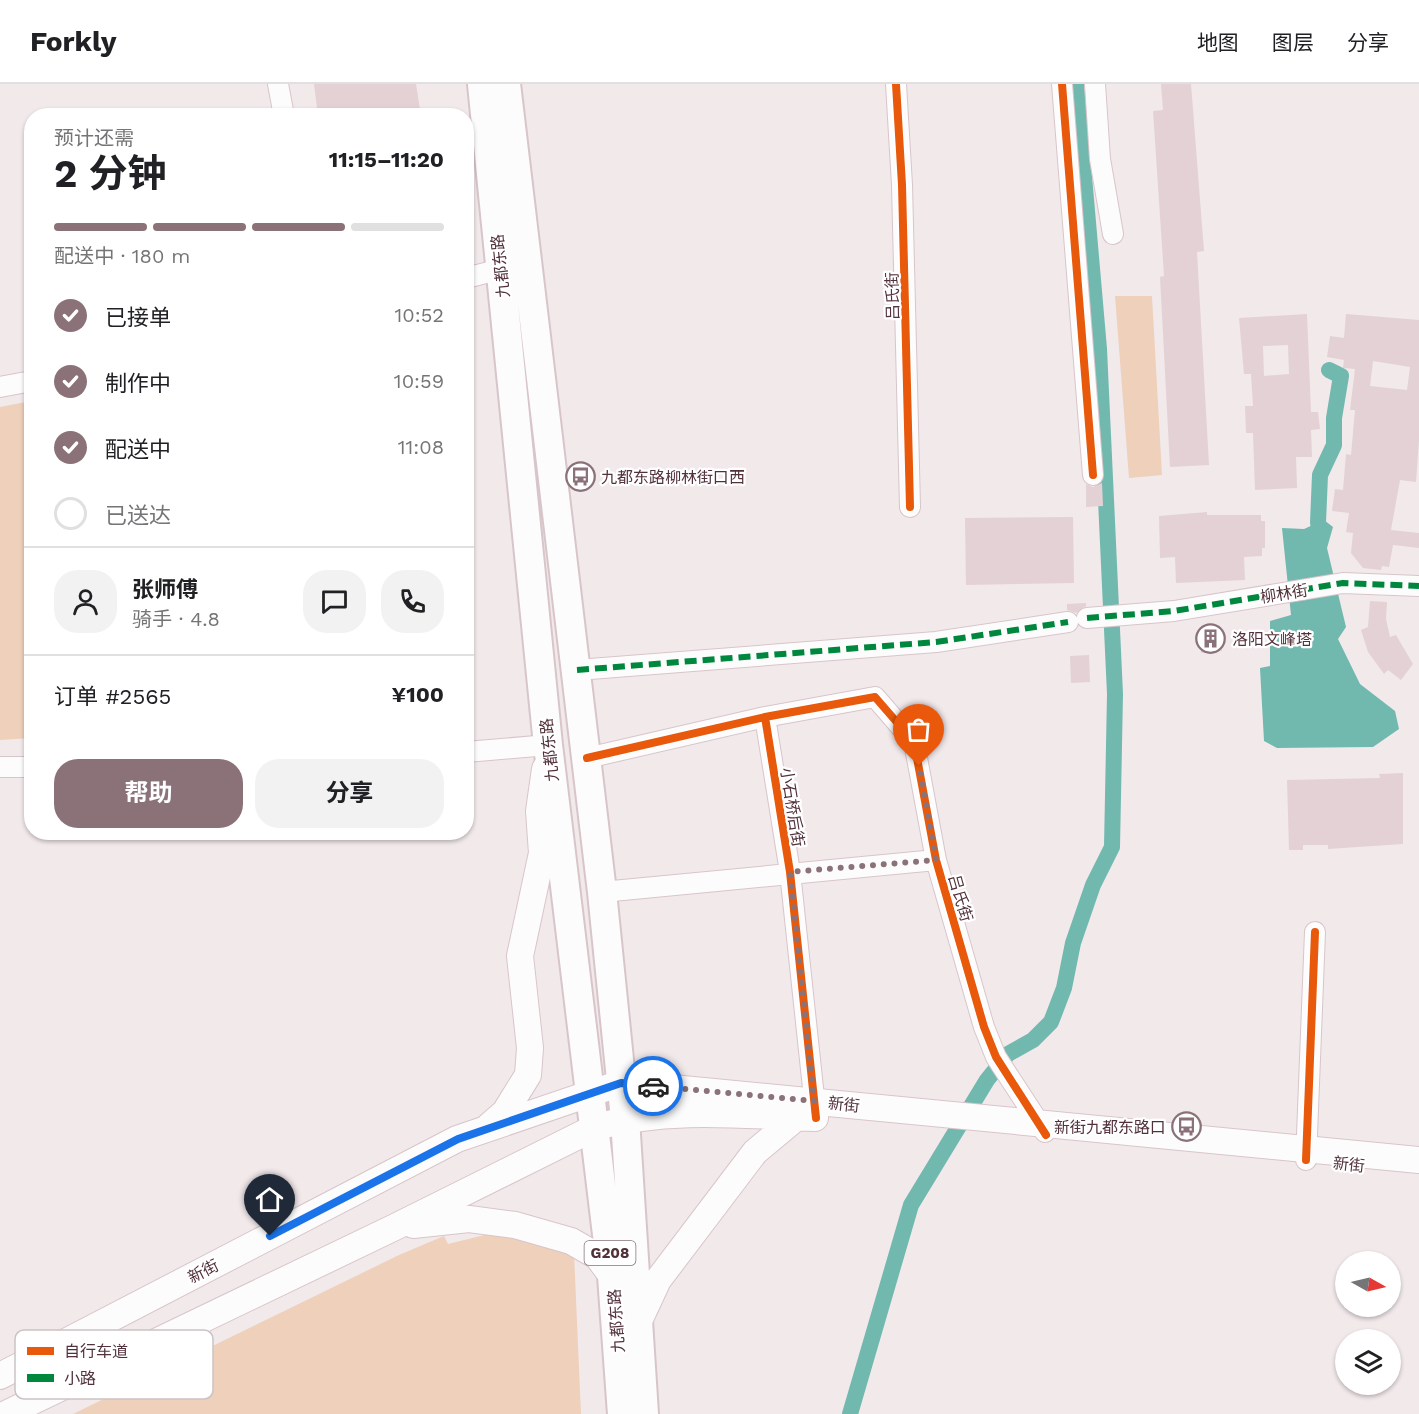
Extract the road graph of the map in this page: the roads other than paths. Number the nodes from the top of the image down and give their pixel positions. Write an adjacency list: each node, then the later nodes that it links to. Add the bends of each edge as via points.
1 (278, 84): 7 (street)
2 (482, 84): 9 (highway, 九都东路)
3 (506, 84): 16 (highway, 九都东路)
4 (896, 84): 14 (street, 吕氏街)
5 (1062, 84): 13 (street)
6 (1095, 84): 8 (street, via 1100,159)
7 (282, 108)
8 (1113, 234)
9 (501, 269): 10 (street); 18 (highway, 九都东路)
10 (474, 277)
11 (24, 382): 12 (street)
12 (0, 387)
13 (1093, 475)
14 (910, 507)
15 (1419, 586): 16 (street, 柳林街, via 1343,583 936,642)
16 (577, 670): 20 (highway, 九都东路)
17 (765, 717): 20 (street); 23 (street, 吕氏街, via 875,697 914,742); 24 (street, 小石桥后街)
18 (548, 745): 19 (street); 28 (highway, 九都东路); 33 (main road, via 539,811 542,853 520,957 530,1048 528,1075 505,1112)
19 (474, 751)
20 (587, 758): 25 (highway, 九都东路)
21 (0, 767): 22 (street)
22 (24, 767)
23 (936, 860): 24 (street); 32 (street, 吕氏街, via 984,1027 996,1057)
24 (790, 872): 25 (street); 29 (street, 小石桥后街)
25 (602, 892): 27 (highway, 九都东路)
26 (1315, 932): 34 (street)
27 (621, 1083): 28 (main road, 新街); 29 (main road, 新街); 30 (highway, 九都东路)
28 (589, 1093): 31 (highway, 九都东路 / G208); 33 (main road, 新街)
29 (809, 1112): 30 (main road, 新街, via 698,1112); 32 (main road, 新街); 39 (main road, via 755,1152 658,1280)
30 (625, 1119): 31 (main road, 新街); 39 (highway, 九都东路 / G208)
31 (596, 1126): 37 (main road, 新街); 38 (highway, 九都东路 / G208)
32 (1043, 1129): 34 (main road, 新街)
33 (484, 1130): 40 (main road, 新街, via 458,1139)
34 (1306, 1155): 35 (main road); 36 (main road, 新街)
35 (1419, 1160)
36 (1419, 1171)
37 (395, 1227): 38 (main road, via 469,1219 515,1225 571,1242 597,1256); 41 (main road, 新街)
38 (612, 1276): 46 (highway, 九都东路 / G208)
39 (638, 1323): 47 (highway, 九都东路 / G208)
40 (89, 1330)
41 (181, 1330)
42 (15, 1368): 43 (main road, 新街)
43 (0, 1376)
44 (37, 1399): 45 (main road, 新街)
45 (6, 1414)
46 (622, 1414)
47 (644, 1414)

